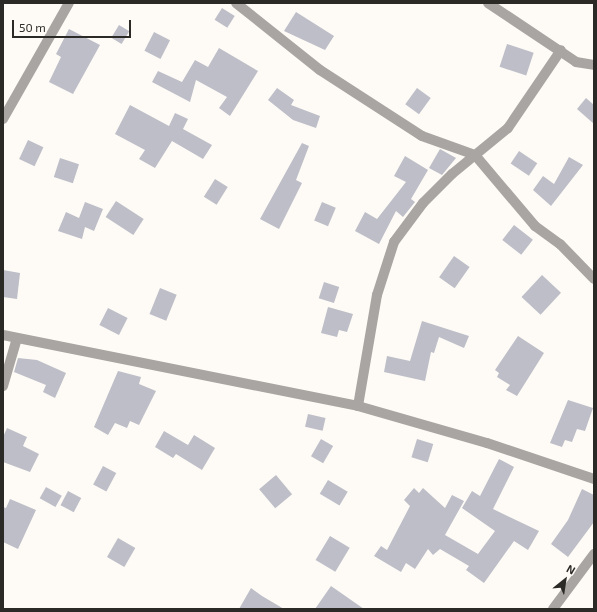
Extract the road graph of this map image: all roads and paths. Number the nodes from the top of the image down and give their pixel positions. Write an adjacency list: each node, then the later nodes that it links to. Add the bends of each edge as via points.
1 (69, 3): 6 (street)
2 (236, 3): 7 (street, via 320,70 422,136)
3 (488, 3): 4 (street)
4 (561, 50): 5 (street, via 576,62); 7 (street, via 508,128)
5 (594, 65)
6 (3, 119)
7 (475, 155): 8 (street, via 535,226 560,244); 12 (street, via 423,203 394,242 377,295)
8 (594, 279)
9 (3, 335): 10 (street)
10 (17, 338): 11 (street); 12 (street)
11 (3, 386)
12 (358, 406): 13 (street, via 487,443)
13 (594, 479)
14 (594, 554): 15 (street)
15 (553, 609)

